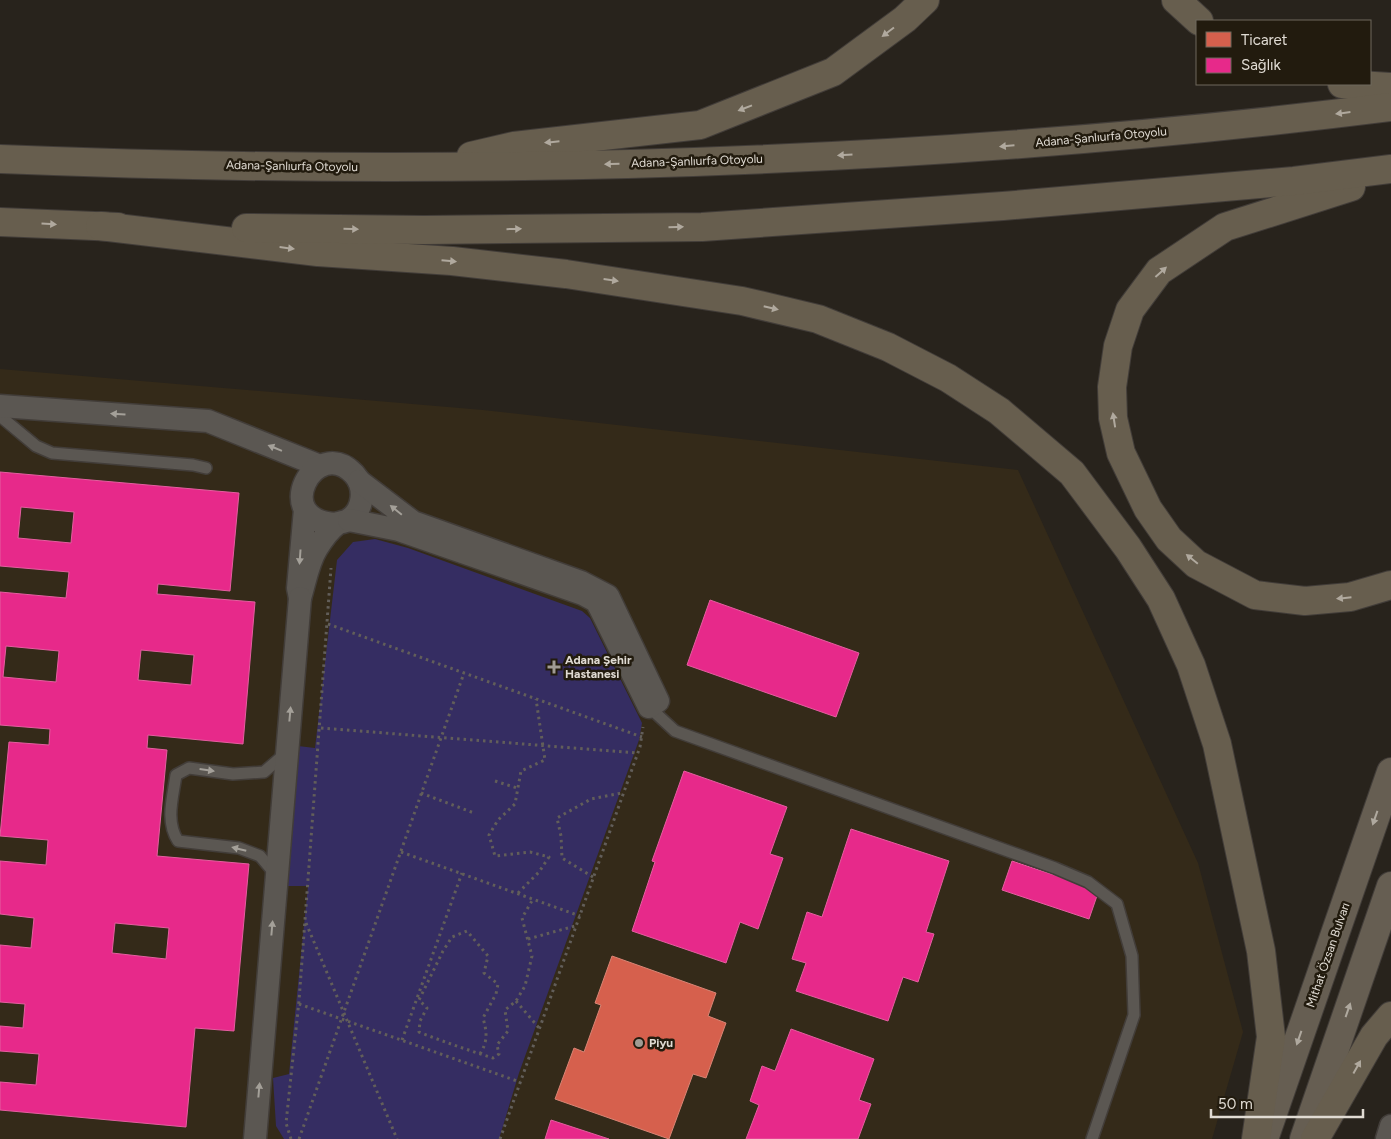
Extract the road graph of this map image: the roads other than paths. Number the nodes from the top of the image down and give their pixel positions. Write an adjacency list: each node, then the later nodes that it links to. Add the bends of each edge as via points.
1 (925, 0): 8 (highway, one-way to 8, via 905,19 833,72 700,125 514,146)
2 (1176, 0): 3 (highway)
3 (1198, 20)
4 (1358, 85): 5 (highway)
5 (1391, 87)
6 (1391, 107): 8 (highway, Adana-Şanlıurfa Otoyolu, one-way to 8, via 1295,119 966,149 703,161)
7 (0, 159): 8 (highway, Adana-Şanlıurfa Otoyolu)
8 (423, 168)
9 (1391, 169): 12 (highway, one-way to 9, via 424,230 702,227 1003,206 1294,181)
10 (1391, 176): 20 (highway, one-way to 10, via 1350,597 1305,601 1255,595 1196,564 1168,539 1132,477 1121,453 1113,418 1112,388 1118,346 1130,310 1159,271 1225,228)
11 (0, 222): 12 (highway, one-way to 12)
12 (100, 226): 31 (highway, one-way to 31, via 318,252 452,261 566,274 742,301 818,319 888,347 948,378 1000,411 1072,473 1161,599 1191,665 1217,744 1261,951 1271,1037)
13 (0, 406): 15 (street, one-way to 13, via 208,421)
14 (0, 416): 16 (lane, via 36,446 52,453)
15 (320, 466): 17 (street, via 345,466); 18 (street, via 309,473 303,484 301,497)
16 (206, 468)
17 (359, 481): 19 (street, via 362,498 358,510); 22 (street, one-way to 17, via 658,701 608,596 581,582 413,522)
18 (305, 509): 19 (street, via 324,524); 21 (street, one-way to 21, via 298,588)
19 (343, 522): 21 (street, via 317,548); 22 (street, via 399,530 596,601)
20 (1391, 585)
21 (300, 598): 23 (street, one-way to 21)
22 (646, 713): 30 (lane, via 675,731 1055,868 1088,882 1117,904 1132,956 1134,1016)
23 (287, 751): 25 (street); 25 (lane, one-way to 23, via 260,856 239,848 178,841 173,833 170,814 176,775 189,768 233,774 264,772)
24 (1391, 772): 32 (main road, Mithat Özsan Bulvarı, one-way to 32)
25 (277, 877): 29 (street, one-way to 25)
26 (1391, 886): 33 (main road, one-way to 26)
27 (1391, 1016): 34 (highway, one-way to 27, via 1374,1036)
28 (1391, 1126): 35 (street)
29 (255, 1139)
30 (1092, 1139)
31 (1256, 1139)
32 (1264, 1139)
33 (1304, 1139)
34 (1315, 1139)
35 (1387, 1139)

